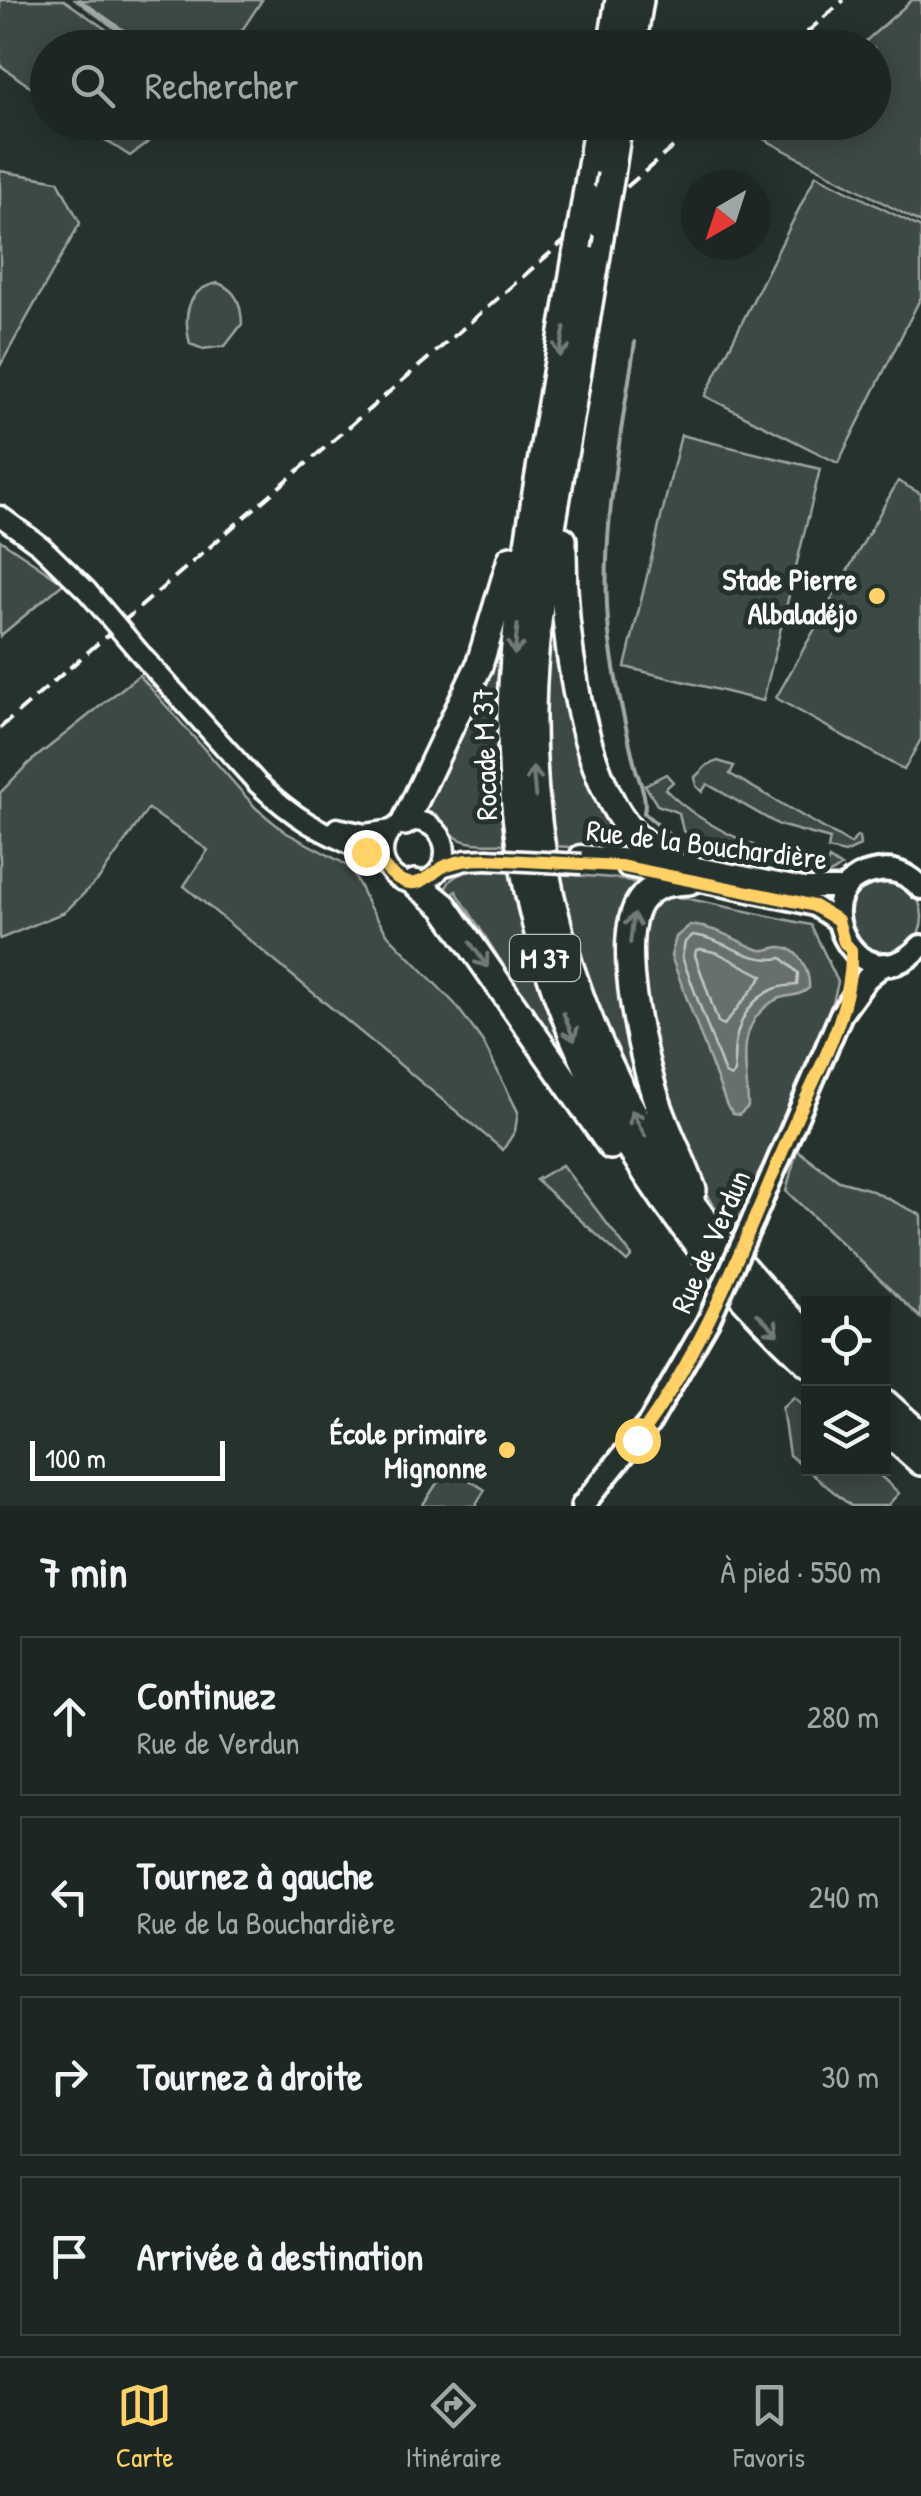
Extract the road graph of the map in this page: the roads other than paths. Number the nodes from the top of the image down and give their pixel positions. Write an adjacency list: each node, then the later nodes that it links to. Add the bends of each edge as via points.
1 (619, 0): 3 (highway)
2 (640, 0): 4 (highway)
3 (614, 30)
4 (635, 30)
5 (595, 140): 8 (highway, Rocade M 37 / M 37, one-way to 8, bridge)
6 (616, 140): 7 (highway, Rocade M 37 / M 37, bridge)
7 (566, 442): 17 (highway, via 564,616 580,705 622,818); 27 (highway, Rocade M 37 / M 37, one-way to 7, via 648,1141 602,1052 566,958 544,859 533,684)
8 (539, 474): 11 (highway, via 480,666); 26 (highway, Rocade M 37 / M 37, one-way to 26, via 512,683 524,863 543,951 573,1037 618,1129)
9 (0, 516): 10 (street, bridge, via 87,591)
10 (238, 761): 11 (street, via 325,823 365,834); 15 (street, via 296,815)
11 (398, 826): 12 (street, via 426,823); 15 (street, via 382,850)
12 (442, 838): 13 (street, Rue de la Bouchardière); 16 (street)
13 (487, 854): 14 (street, Rue de la Bouchardière); 16 (street, Rue de la Bouchardière)
14 (581, 859): 17 (street, Rue de la Bouchardière); 17 (street, Rue de la Bouchardière)
15 (385, 864): 19 (street, via 397,878)
16 (441, 867): 19 (street)
17 (681, 871): 20 (street, Rue de la Bouchardière); 21 (street, Rue de la Bouchardière, via 814,906); 27 (highway, one-way to 17, via 651,1084 630,956 639,902)
18 (917, 879): 20 (main road, via 876,871)
19 (414, 883): 26 (highway, one-way to 26, via 444,906 620,1158)
20 (847, 888): 21 (main road)
21 (838, 920): 23 (main road)
22 (921, 946): 24 (main road, Rue de Verdun)
23 (851, 950): 24 (main road); 25 (main road, Rue de Verdun)
24 (884, 964): 25 (main road, Rue de Verdun)
25 (848, 1001): 34 (main road, Rue de Verdun, bridge, via 708,1322 650,1422)
26 (669, 1210): 29 (highway, Rocade M 37 / M 37, one-way to 29, via 739,1295)
27 (705, 1224): 28 (highway, Rocade M 37 / M 37)
28 (801, 1328)
29 (801, 1356)
30 (891, 1408): 32 (highway)
31 (891, 1435): 33 (highway)
32 (921, 1435)
33 (921, 1462)
34 (589, 1500)

